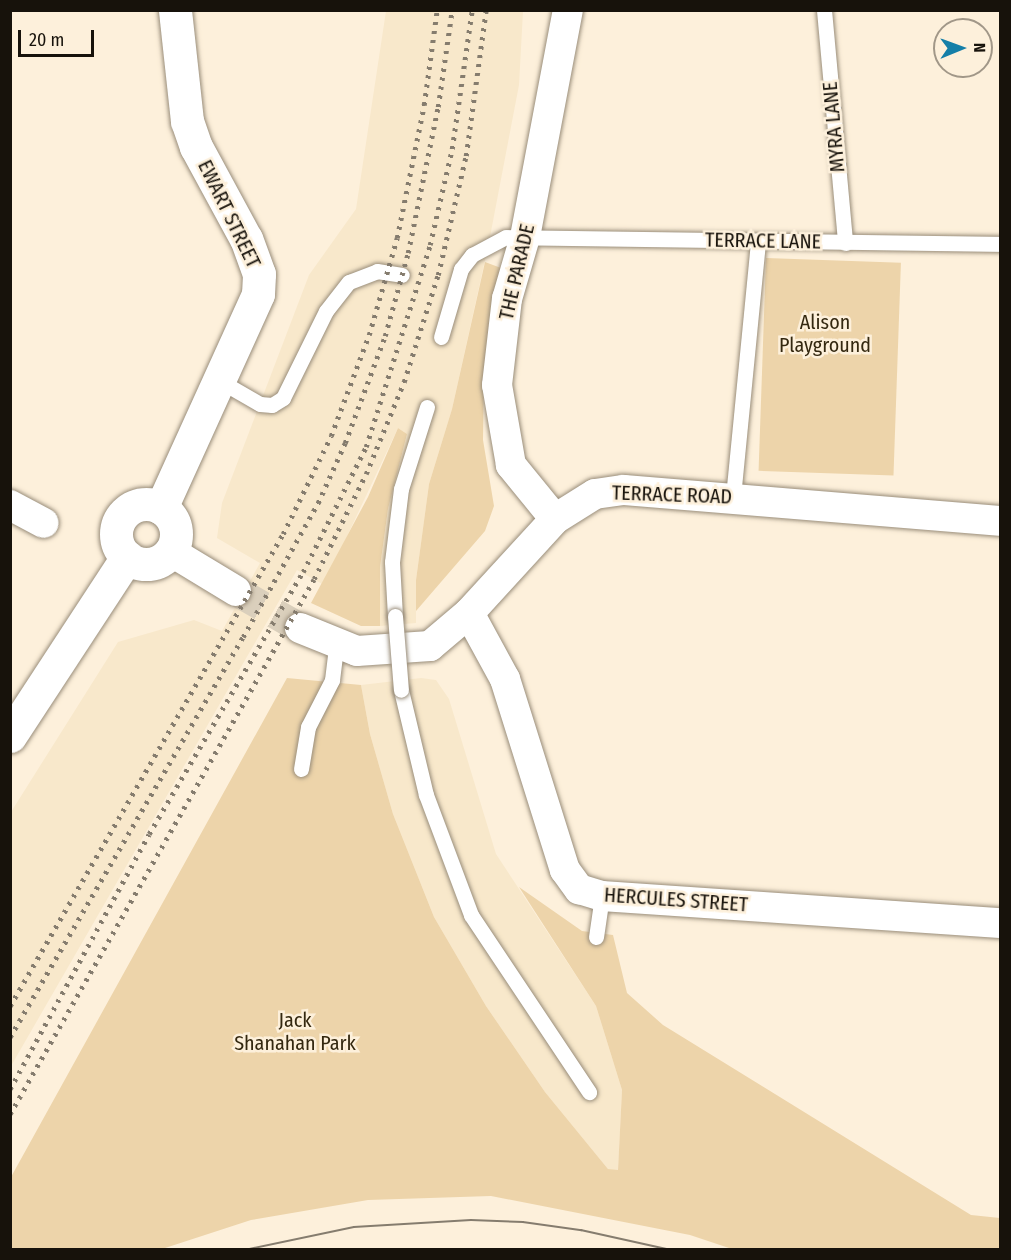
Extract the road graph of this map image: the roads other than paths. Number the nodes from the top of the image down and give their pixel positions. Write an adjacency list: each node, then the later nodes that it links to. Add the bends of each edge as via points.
1 (175, 10): 10 (street, EWART STREET, via 187,121 200,154 246,238 259,274 258,294)
2 (568, 10): 4 (street, THE PARADE)
3 (824, 10): 6 (lane, MYRA LANE)
4 (525, 237): 5 (lane, TERRACE LANE); 9 (lane, TERRACE LANE, via 506,237 472,255 461,269); 15 (street, THE PARADE, via 507,299 497,385 511,465)
5 (758, 241): 6 (lane, TERRACE LANE); 12 (lane)
6 (845, 243): 7 (lane, TERRACE LANE)
7 (1000, 244)
8 (402, 275): 10 (lane, via 376,271 349,282 326,311 283,398 272,405 260,404)
9 (441, 337)
10 (220, 381): 14 (street, EWART STREET)
11 (427, 406): 29 (lane, bridge, via 401,489 392,562 401,690 426,795 471,915)
12 (733, 497): 15 (street, TERRACE ROAD, via 624,490 595,494); 16 (street, TERRACE ROAD)
13 (10, 505): 17 (street)
14 (161, 508): 18 (street, via 174,523); 19 (street, via 141,504 124,513 116,530)
15 (555, 519): 21 (street, TERRACE ROAD)
16 (1000, 521)
17 (44, 523)
18 (170, 551): 19 (street, via 149,563); 20 (street)
19 (127, 557): 24 (street)
20 (236, 591)
21 (469, 613): 23 (street, TERRACE ROAD, via 439,640 420,649 378,653); 26 (street, HERCULES STREET, via 505,679 564,870 579,889)
22 (300, 628): 23 (street, TERRACE ROAD)
23 (336, 645): 25 (lane, via 332,680 308,727)
24 (10, 736)
25 (301, 769)
26 (602, 896): 27 (street, HERCULES STREET); 28 (lane)
27 (1000, 923)
28 (596, 938)
29 (589, 1092)

